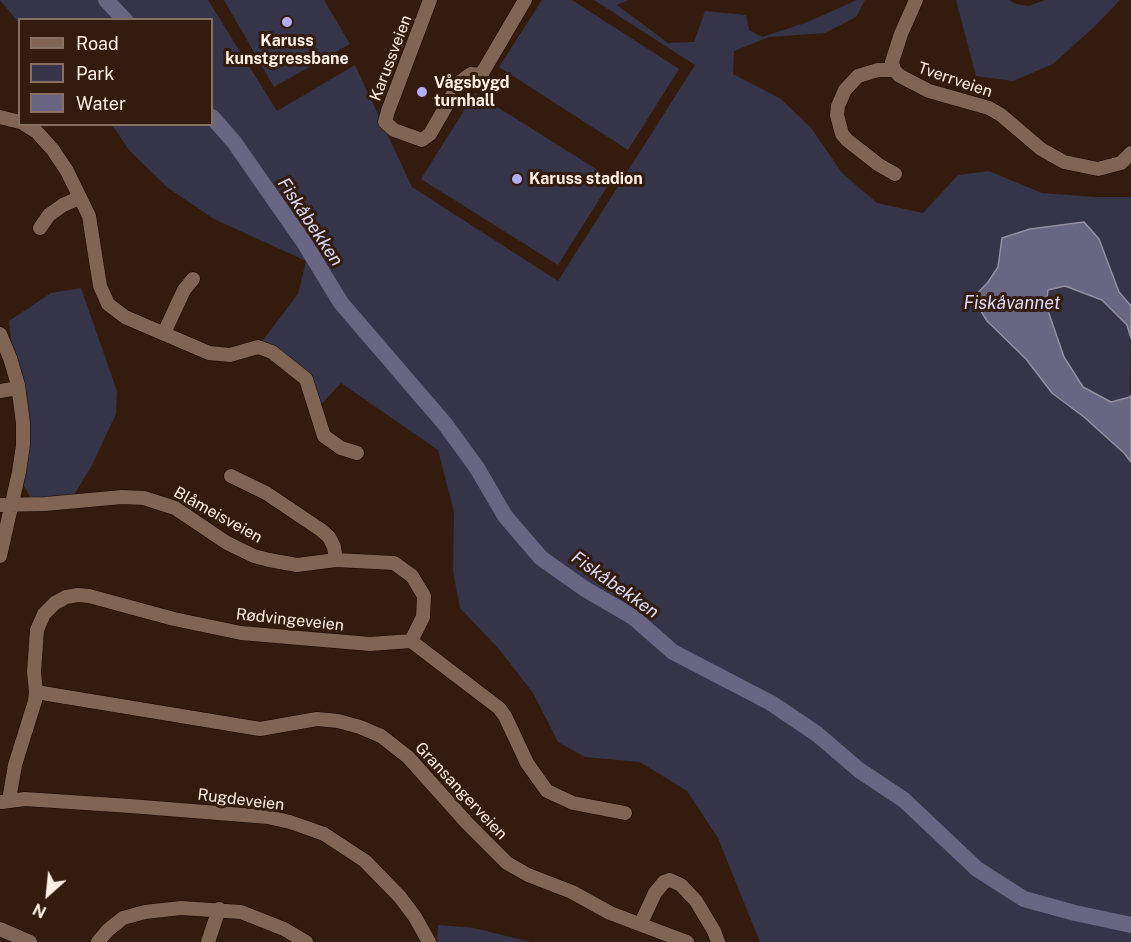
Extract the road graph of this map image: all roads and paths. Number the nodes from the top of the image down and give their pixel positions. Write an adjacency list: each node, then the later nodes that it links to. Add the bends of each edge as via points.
1 (430, 0): 2 (street, Karussveien, via 385,122 394,130 422,140 430,134 460,82 471,74 481,75)
2 (525, 0)
3 (916, 0): 4 (street, Tverrveien, via 897,45)
4 (894, 70): 8 (street, Tverrveien, via 919,88 989,108 1064,162 1109,168); 9 (street, Tverrveien, via 858,76 844,90 837,115 847,140)
5 (0, 117): 6 (street)
6 (18, 122)
7 (28, 126): 10 (street, via 53,150)
8 (1131, 153)
9 (895, 174)
10 (79, 198): 11 (street, via 49,215); 13 (street, via 89,216 100,286 108,304 125,317)
11 (40, 228)
12 (193, 279): 13 (street)
13 (164, 333): 17 (street, via 218,355 258,347 272,352 306,379 324,436)
14 (0, 334): 15 (street)
15 (18, 385): 16 (street); 19 (street, via 23,445)
16 (0, 391)
17 (357, 453)
18 (231, 476): 21 (street, via 266,493 321,530 334,547)
19 (6, 505): 20 (street); 21 (street, Blåmeisveien, via 144,498 175,508 254,556 297,565)
20 (0, 556)
21 (336, 560): 22 (street, Blåmeisveien, via 394,563 412,576 424,596 425,607)
22 (411, 641): 23 (street, Rødvingeveien, via 370,644 241,633 78,595 55,603 40,621 34,648); 25 (street, via 499,708 532,772 547,791 573,803)
23 (36, 693): 24 (street, Rødvingeveien); 27 (street, Gransangerveien, via 260,729 317,719 360,727 381,736 408,757 507,863 610,913)
24 (4, 802): 33 (street, Rugdeveien, via 25,799 268,817 314,830 353,852 383,878 415,917)
25 (625, 813)
26 (219, 909): 30 (street, via 135,914 115,923); 31 (street); 32 (street, via 263,920)
27 (641, 923): 34 (street, Gransangerveien); 35 (street, via 655,893 670,880 681,885 696,901)
28 (0, 929): 29 (street)
29 (30, 942)
30 (98, 942)
31 (208, 942)
32 (306, 942)
33 (429, 942)
34 (687, 942)
35 (718, 942)

